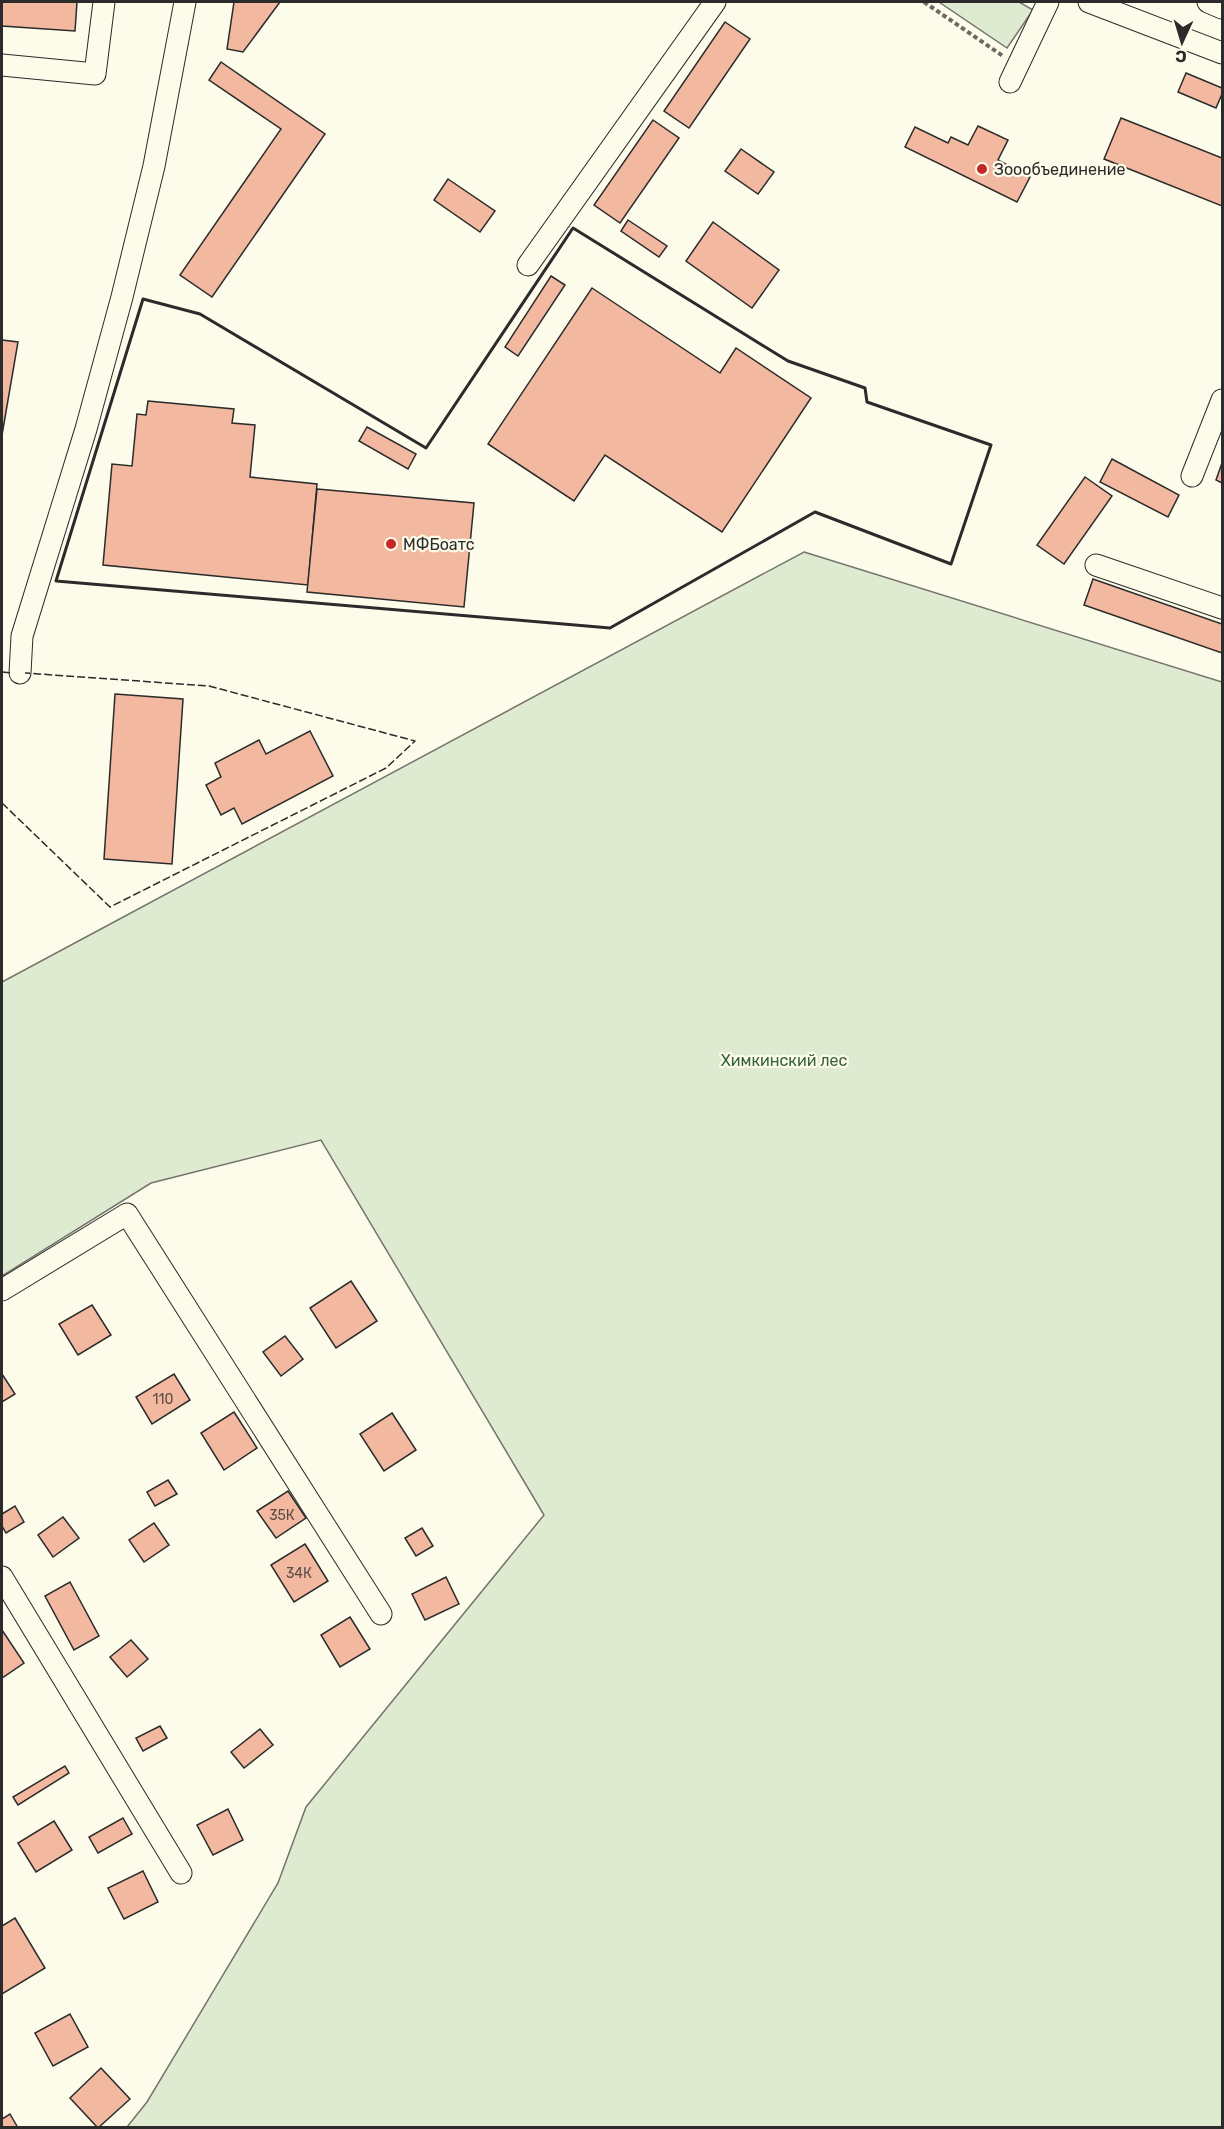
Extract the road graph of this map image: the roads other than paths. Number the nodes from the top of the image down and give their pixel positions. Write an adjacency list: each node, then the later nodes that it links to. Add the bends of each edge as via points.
1 (104, 2): 9 (street, via 95,74)
2 (185, 2): 16 (street, via 154,166 86,429 22,636)
3 (715, 2): 11 (street)
4 (1048, 2): 10 (street)
5 (1092, 2): 8 (street)
6 (1208, 2): 7 (street)
7 (1222, 8)
8 (1222, 53)
9 (2, 65)
10 (1014, 74)
11 (528, 265)
12 (1222, 400): 13 (street)
13 (1192, 476)
14 (1096, 565): 15 (street)
15 (1222, 608)
16 (20, 673)
17 (2, 1290): 19 (street, via 127,1214)
18 (2, 1577): 20 (street)
19 (381, 1614)
20 (181, 1874)

